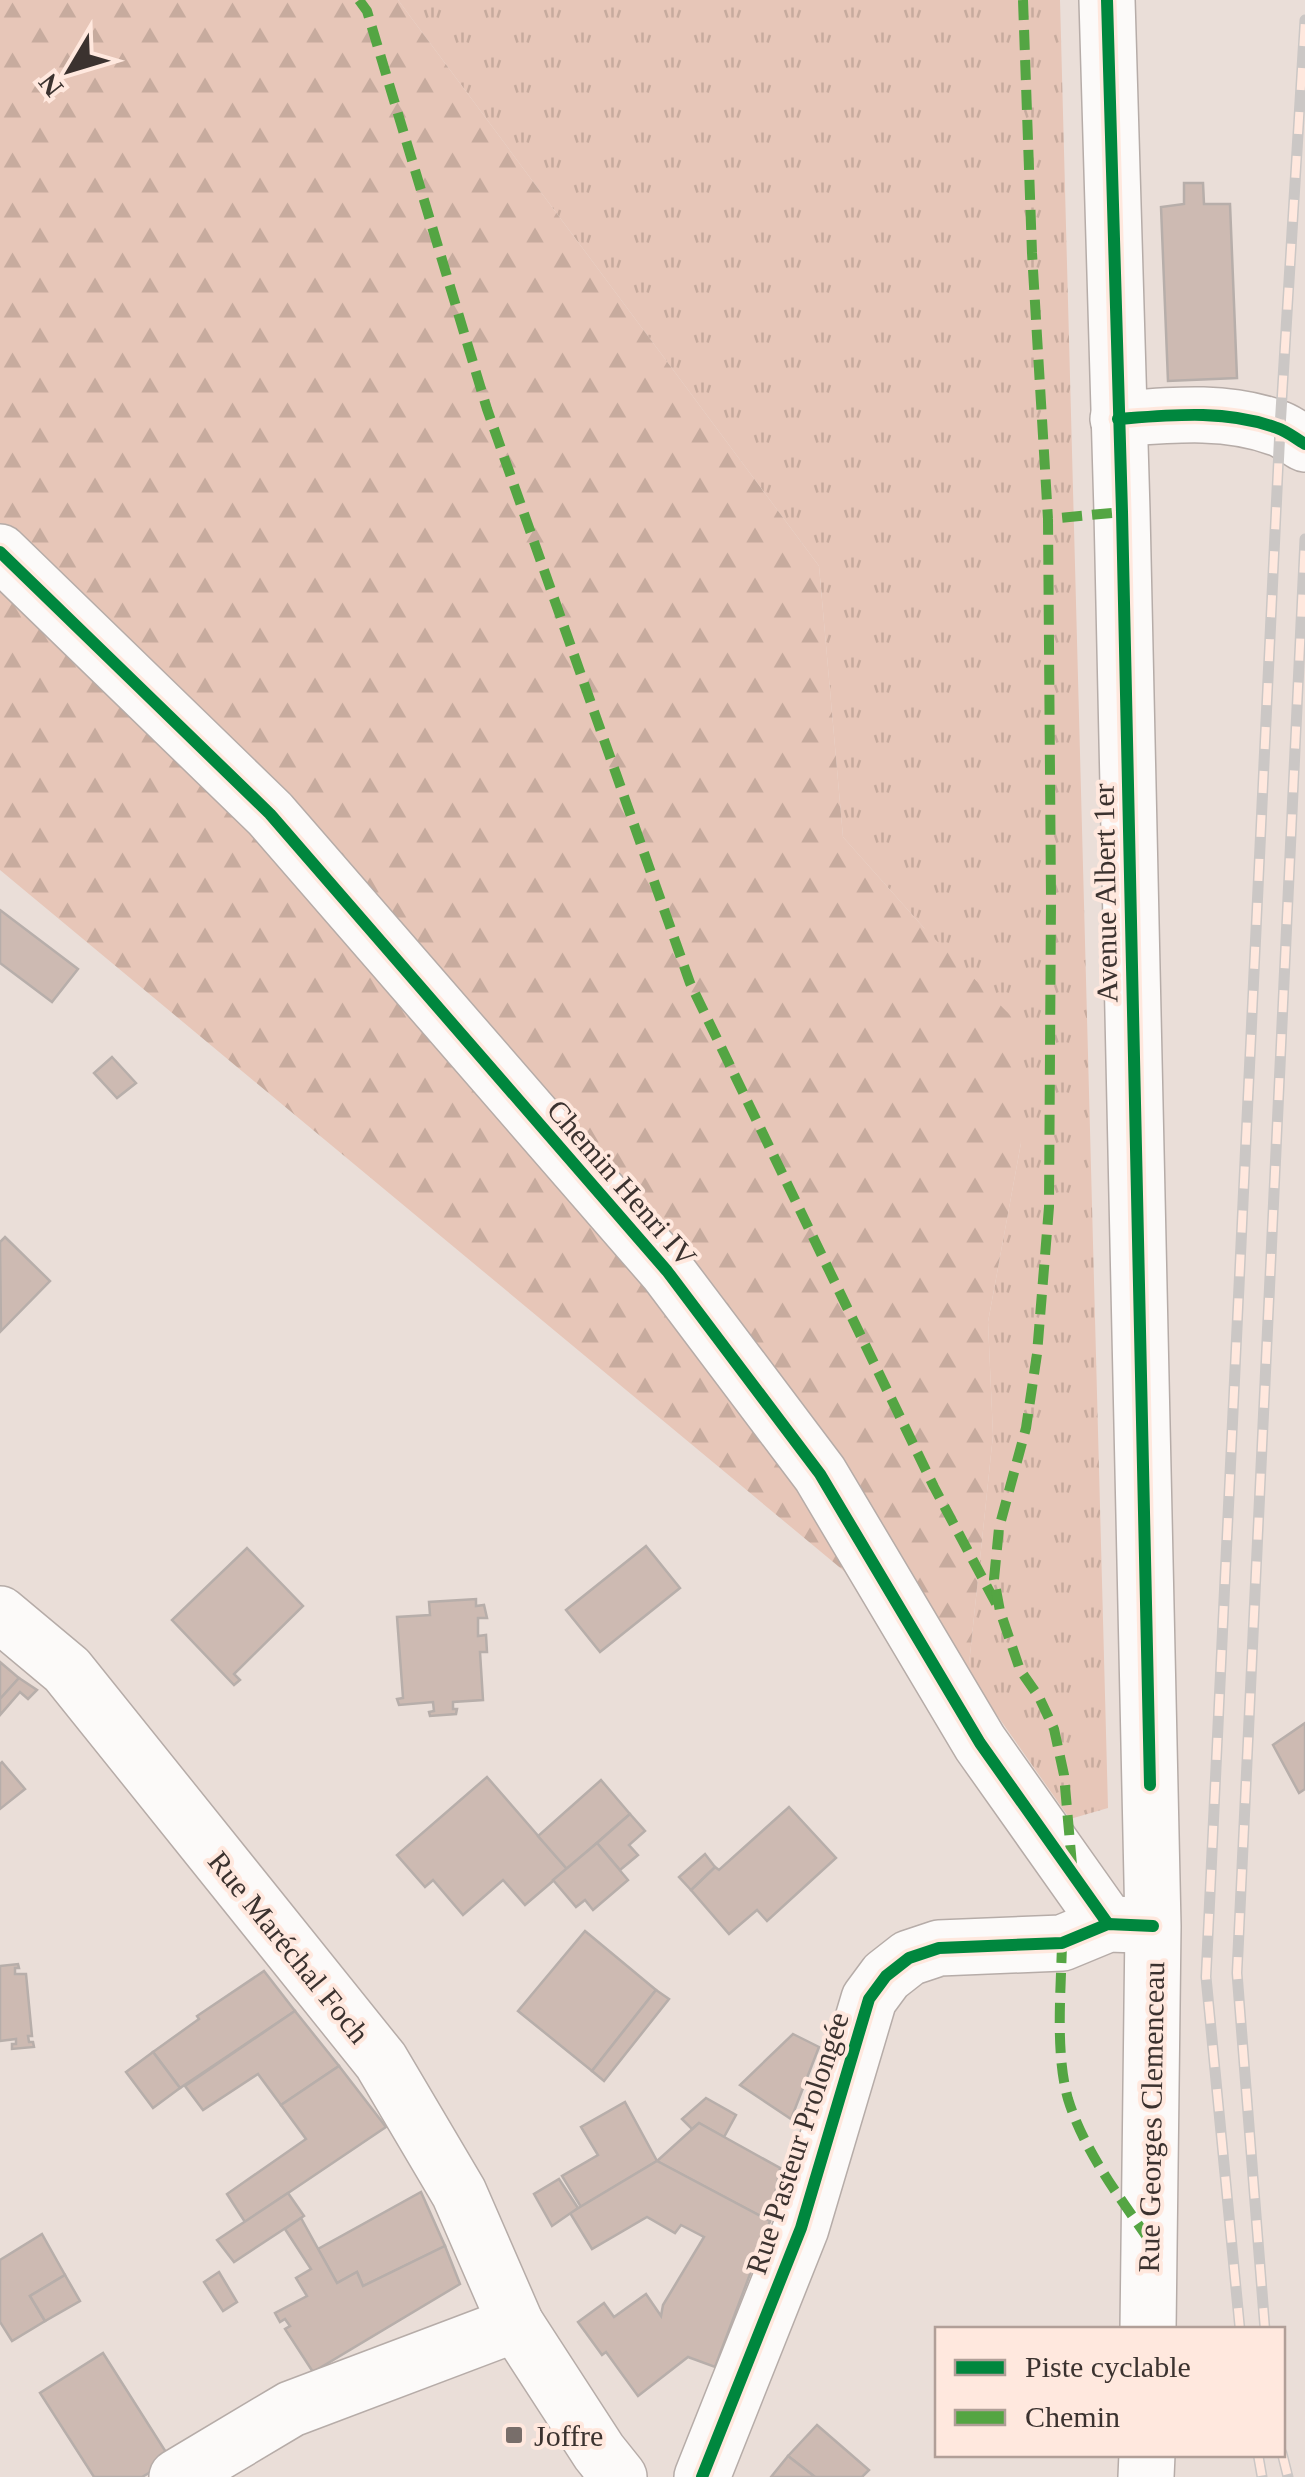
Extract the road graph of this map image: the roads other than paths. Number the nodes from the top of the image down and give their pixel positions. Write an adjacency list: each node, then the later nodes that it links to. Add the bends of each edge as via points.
1 (1107, 0): 2 (street, Avenue Albert 1er)
2 (1118, 419): 3 (street, via 1237,418 1280,428); 6 (street, Avenue Albert 1er)
3 (1305, 444)
4 (0, 552): 7 (street, Chemin Henri IV, via 270,814 666,1271 820,1474 980,1743)
5 (0, 1614): 8 (street, Rue Maréchal Foch, via 68,1670 381,2061 459,2193)
6 (1150, 1785): 7 (street, Rue Georges Clemenceau)
7 (1130, 1925): 9 (street, Rue Georges Clemenceau); 12 (street, Rue Pasteur Prolongée, via 1062,1943 939,1948 909,1958 868,1999 801,2228)
8 (516, 2324): 10 (street, via 290,2409); 11 (street, Rue Maréchal Foch)
9 (1148, 2327)
10 (177, 2477)
11 (619, 2477)
12 (702, 2477)

